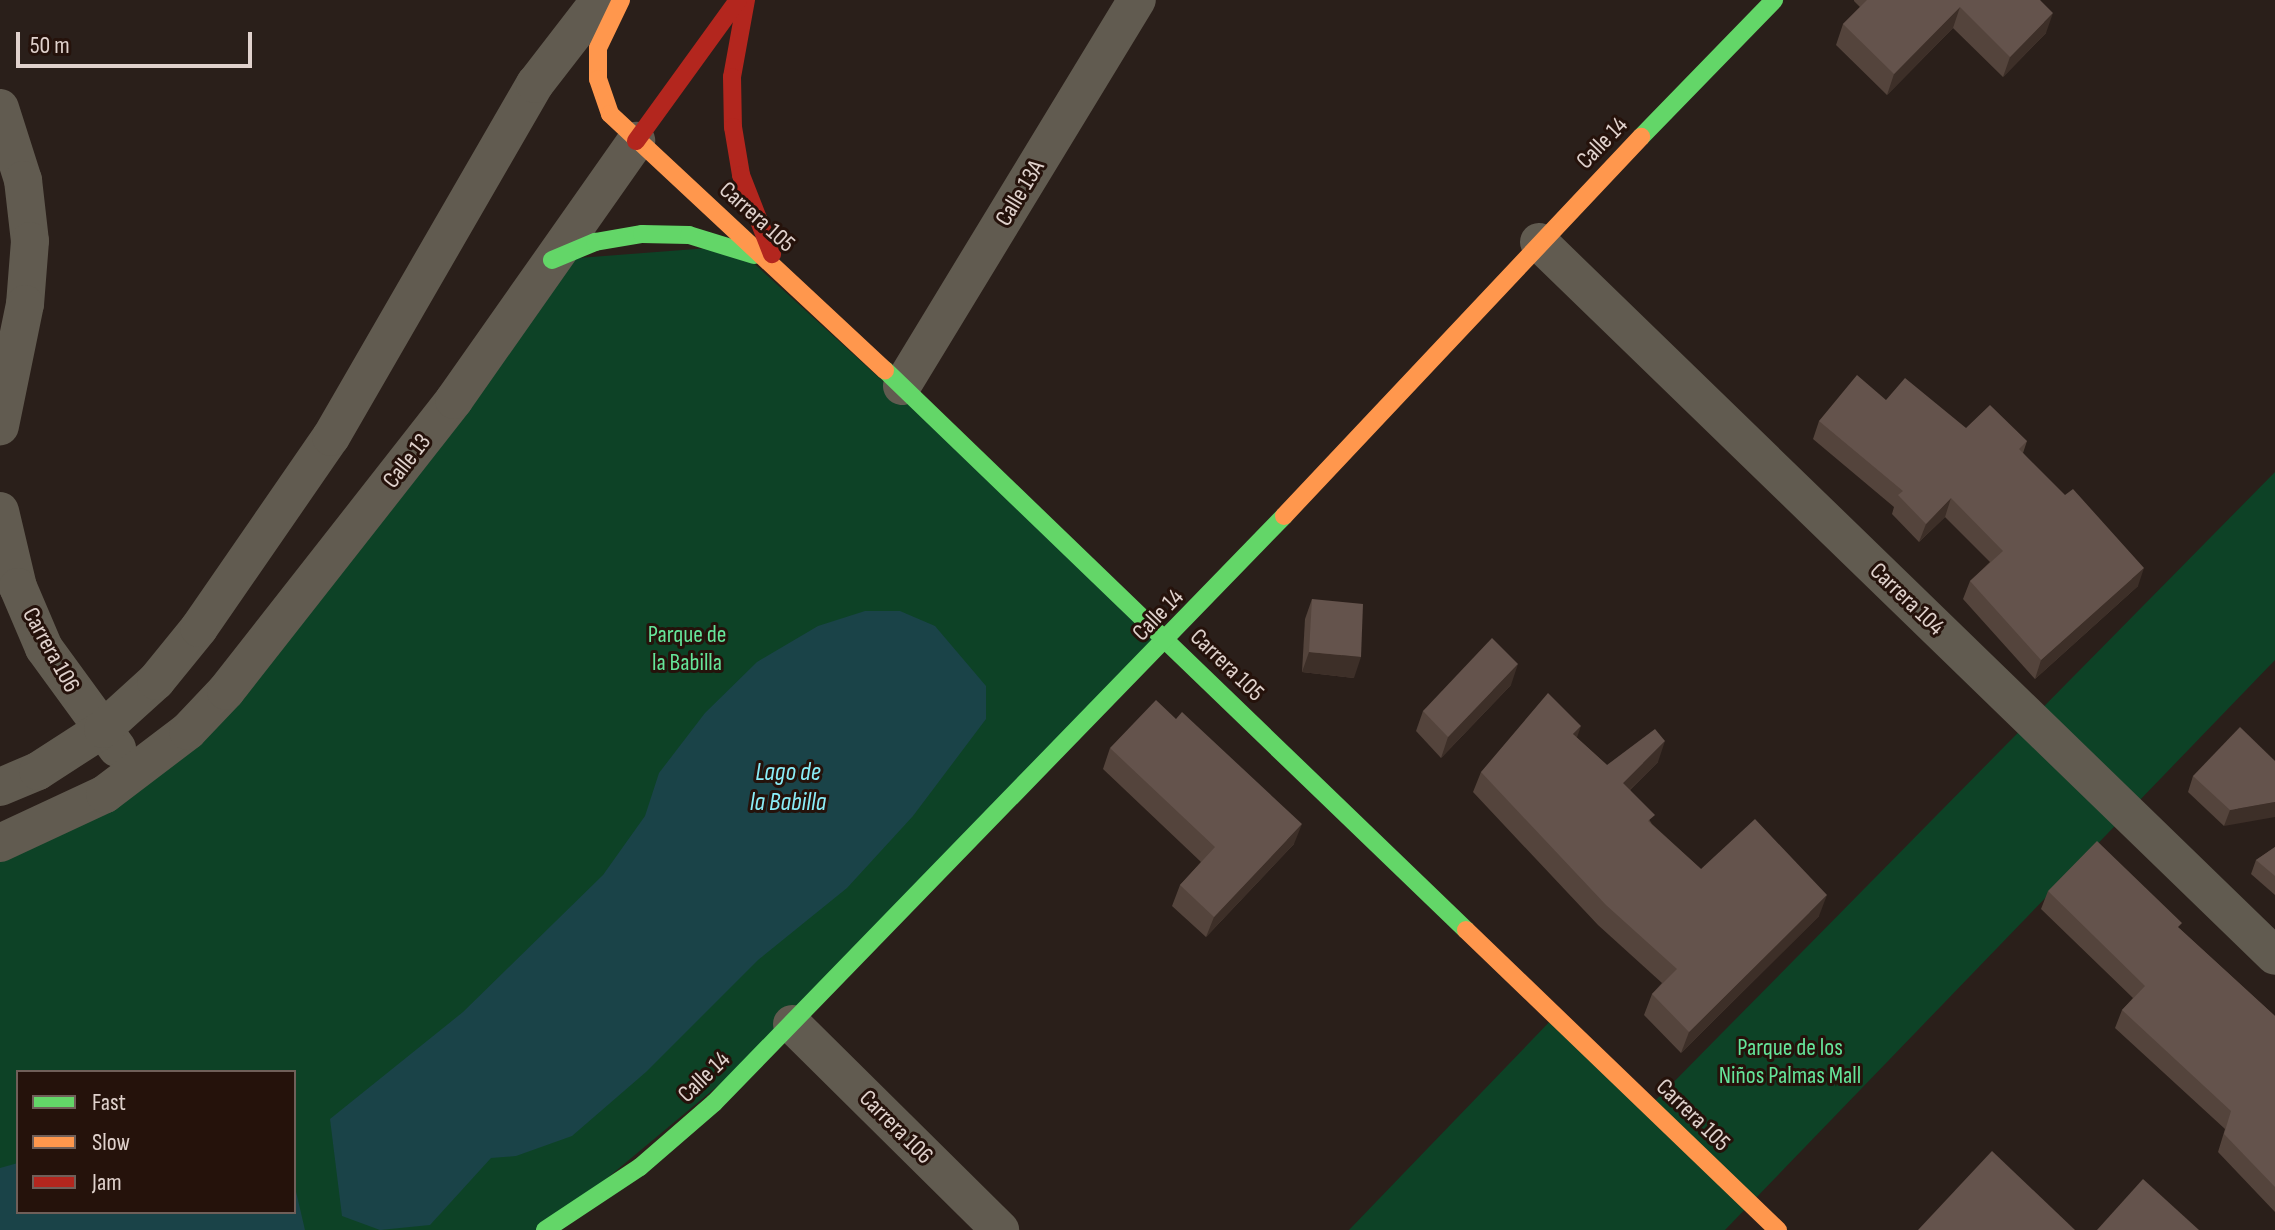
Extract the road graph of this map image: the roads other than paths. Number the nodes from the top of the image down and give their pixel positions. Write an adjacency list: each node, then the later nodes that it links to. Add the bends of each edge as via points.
1 (600, 0): 16 (street, via 535,84 331,437 199,628 156,681)
2 (621, 0): 8 (main road, Carrera 105, via 598,48 598,79 610,114)
3 (738, 0): 8 (main road, Calle 13)
4 (746, 0): 11 (main road, via 732,77 733,127 749,199)
5 (1137, 0): 12 (street, Calle 13A)
6 (1774, 0): 9 (main road, Calle 14)
7 (0, 108): 13 (street, via 23,180 30,241 25,304)
8 (636, 141): 10 (street, Calle 13); 11 (main road, Carrera 105)
9 (1539, 242): 15 (main road, Calle 14); 20 (street, Carrera 104)
10 (552, 260): 11 (main road, via 595,242 642,234 689,235 735,246); 17 (street, Calle 13, via 454,400 226,691 188,731)
11 (778, 267): 12 (main road, Carrera 105)
12 (902, 386): 15 (main road, Carrera 105)
13 (0, 426)
14 (0, 511): 16 (street, Carrera 106, via 18,587 44,648)
15 (1167, 641): 21 (main road, Calle 14); 24 (main road, Carrera 105)
16 (103, 729): 17 (street, Carrera 106); 18 (street, via 38,771)
17 (134, 772): 19 (street, Calle 13, via 59,819)
18 (0, 787)
19 (0, 843)
20 (2275, 956)
21 (792, 1024): 22 (main road, Calle 14, via 640,1167); 23 (street, Carrera 106)
22 (545, 1230)
23 (1000, 1230)
24 (1778, 1230)

